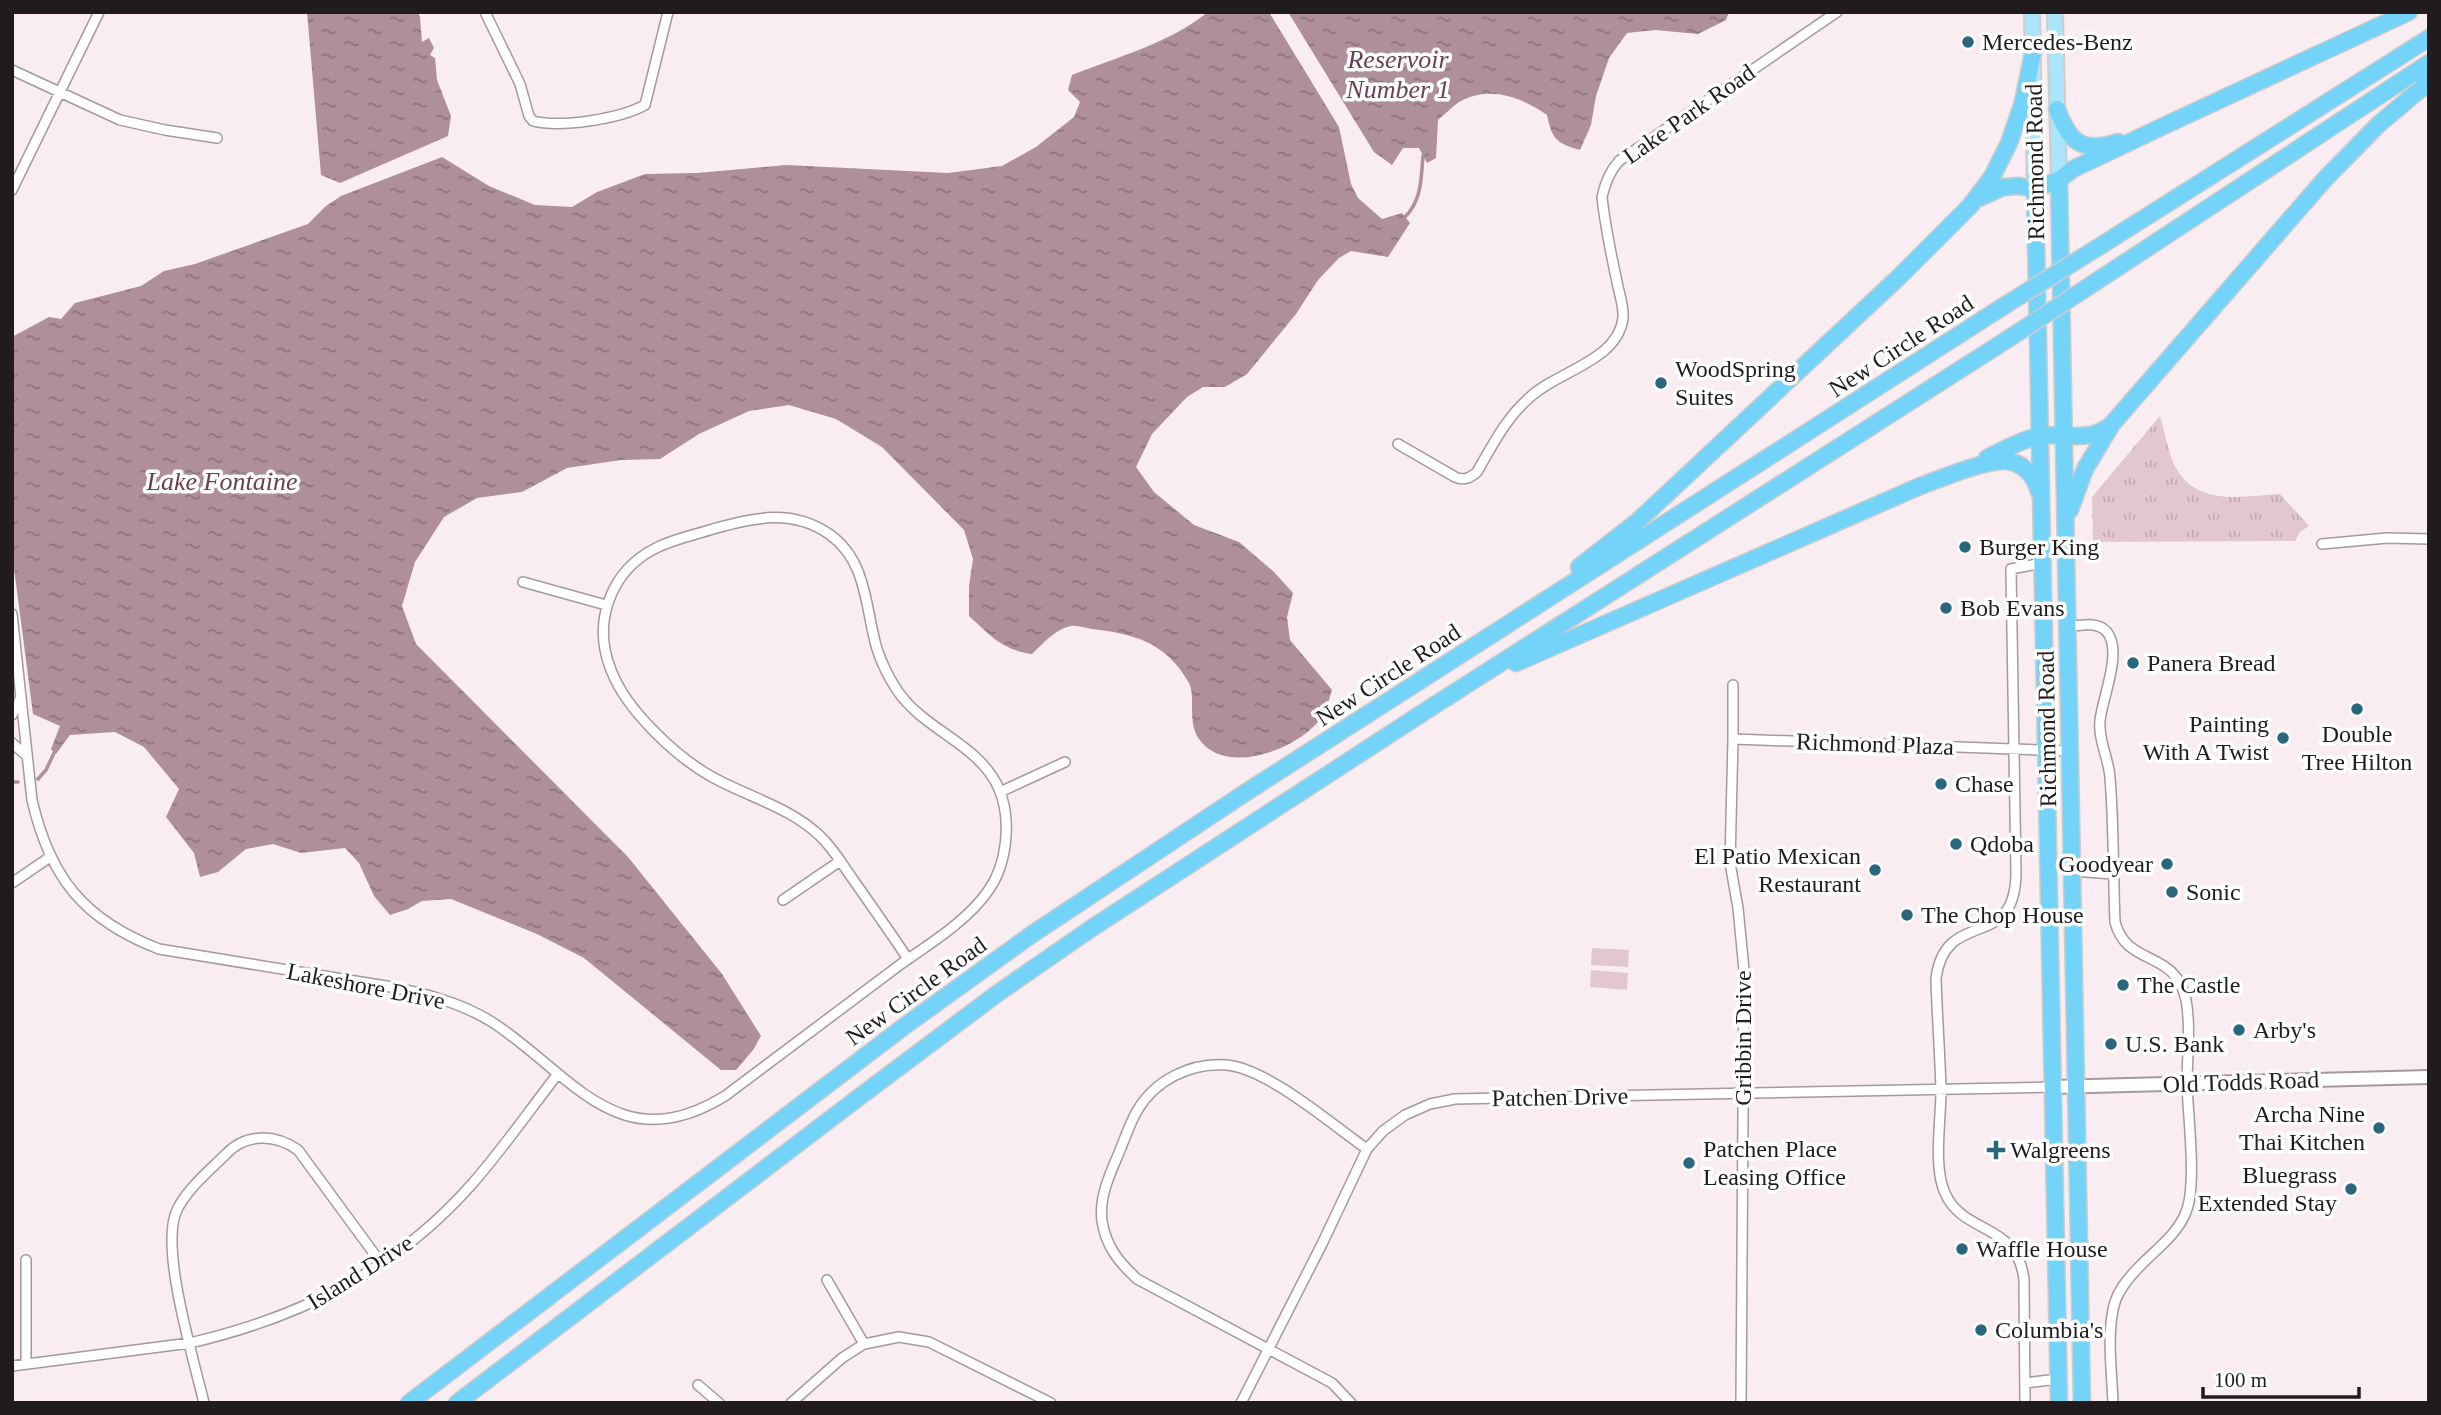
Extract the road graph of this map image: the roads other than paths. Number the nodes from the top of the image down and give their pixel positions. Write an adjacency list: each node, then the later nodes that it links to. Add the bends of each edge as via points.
1 (99, 12): 13 (street)
2 (485, 12): 3 (street, via 520,83 529,116 533,121 554,124 625,115 645,105)
3 (668, 12)
4 (1837, 12): 24 (street, Lake Park Road, via 1612,169 1602,198 1623,308 1613,344 1529,398 1504,427 1477,472 1465,480)
5 (2032, 12): 9 (main road, Richmond Road)
6 (2055, 12): 14 (main road, Richmond Road)
7 (2409, 12): 15 (highway)
8 (2429, 38): 35 (highway, New Circle Road, bridge)
9 (2033, 53): 19 (main road, Richmond Road); 20 (highway, via 2009,143)
10 (2429, 63): 38 (highway, New Circle Road, bridge)
11 (12, 70): 13 (street)
12 (2429, 82): 21 (highway, via 2325,179)
13 (61, 90): 16 (street, via 120,120); 18 (street)
14 (2057, 109): 15 (highway, via 2072,139 2093,146); 17 (main road, Richmond Road)
15 (2170, 123): 17 (highway)
16 (217, 138)
17 (2059, 180): 19 (highway); 22 (highway, Richmond Road)
18 (12, 190)
19 (2035, 190): 20 (highway, via 2003,187); 23 (highway, Richmond Road)
20 (1973, 201): 35 (highway, via 1908,269 1638,521)
21 (2112, 424): 22 (highway, via 2086,436); 27 (highway, via 2079,481)
22 (2064, 434): 23 (highway); 27 (highway, Richmond Road)
23 (2040, 436): 25 (highway); 26 (highway, Richmond Road)
24 (1398, 444)
25 (1930, 483): 26 (highway, via 1992,462 2009,461 2037,482); 38 (highway, via 1529,657)
26 (2042, 509): 30 (highway, Richmond Road)
27 (2066, 530): 34 (highway, Richmond Road)
28 (2429, 538): 29 (street)
29 (2322, 544)
30 (2042, 563): 42 (street, via 2011,569); 43 (highway, Richmond Road)
31 (523, 582): 32 (street)
32 (606, 605): 47 (street, Lakeshore Drive, via 624,573 663,545 753,518 788,516 817,526 842,545 856,565 877,649 899,694 976,757); 49 (street, Lakeshore Drive, via 604,641 611,672 650,724 697,768 810,828)
33 (12, 614): 37 (street, Lakeshore Drive)
34 (2067, 627): 44 (highway, Richmond Road); 51 (street, via 2100,626 2110,639 2111,670 2100,728 2110,776)
35 (1424, 679): 75 (highway, New Circle Road, via 1031,935)
36 (1733, 685): 40 (street)
37 (21, 697): 39 (street); 45 (street, Lakeshore Drive)
38 (1424, 712): 76 (highway, New Circle Road, via 998,993)
39 (12, 715)
40 (1734, 739): 42 (street, Richmond Plaza); 61 (street, Gribbin Drive, via 1729,843 1742,942)
41 (12, 743): 45 (street)
42 (2014, 749): 43 (street, Richmond Plaza); 60 (street, via 2014,898 2002,917 1948,944 1938,962)
43 (2046, 750): 44 (street, Richmond Plaza); 58 (highway, Richmond Road)
44 (2070, 751): 50 (highway, Richmond Road)
45 (27, 756): 48 (street, Lakeshore Drive, via 32,800)
46 (1065, 762): 47 (street)
47 (1000, 792): 54 (street, Lakeshore Drive, via 1004,846 990,889 967,914)
48 (50, 857): 52 (street); 55 (street, Lakeshore Drive, via 92,912 141,943 185,955 386,986 440,999 492,1023)
49 (840, 861): 53 (street); 54 (street, Lakeshore Drive)
50 (2072, 871): 51 (street); 59 (highway, Richmond Road)
51 (2113, 874): 57 (street, via 2120,937 2135,952 2168,967 2182,987 2187,1013)
52 (12, 883)
53 (783, 900)
54 (908, 959): 55 (street, Lakeshore Drive, via 725,1096 693,1112 648,1119 623,1114 587,1098)
55 (556, 1075): 64 (street, Island Drive, via 471,1184 417,1237)
56 (2429, 1077): 57 (main road, Old Todds Road)
57 (2187, 1084): 59 (main road, Old Todds Road); 86 (street, via 2188,1206 2180,1224 2122,1287 2115,1303 2111,1323)
58 (2053, 1087): 59 (main road, Old Todds Road); 60 (street, Patchen Drive); 71 (highway, Richmond Road)
59 (2077, 1087): 85 (highway, Richmond Road)
60 (1941, 1090): 61 (street, Patchen Drive); 72 (street, via 1939,1148 1945,1193 1967,1217 2012,1246 2021,1261)
61 (1744, 1094): 62 (street, Patchen Drive, via 1442,1101 1405,1115); 82 (street, Gribbin Drive)
62 (1367, 1149): 68 (street, Patchen Drive); 68 (street, via 1269,1080 1228,1065 1182,1072 1154,1090 1136,1114 1103,1196 1102,1220 1110,1248 1137,1279)
63 (26, 1260): 69 (street)
64 (381, 1263): 66 (street, Island Drive, via 308,1306 247,1329); 66 (street, via 298,1150 270,1138 247,1140 229,1150 191,1189 172,1223 171,1254)
65 (827, 1280): 67 (street)
66 (190, 1343): 69 (street, Island Drive); 74 (street)
67 (864, 1344): 78 (street); 79 (street, via 899,1336 929,1342)
68 (1268, 1349): 80 (street, Patchen Drive); 81 (street, via 1332,1384)
69 (26, 1364): 70 (street, Island Drive)
70 (12, 1366)
71 (2058, 1379): 72 (street); 84 (highway, Richmond Road)
72 (2025, 1383): 83 (street)
73 (698, 1385): 77 (street)
74 (204, 1403)
75 (409, 1403)
76 (457, 1403)
77 (719, 1403)
78 (791, 1403)
79 (1051, 1403)
80 (1241, 1403)
81 (1351, 1403)
82 (1741, 1403)
83 (2025, 1403)
84 (2059, 1403)
85 (2082, 1403)
86 (2113, 1403)

